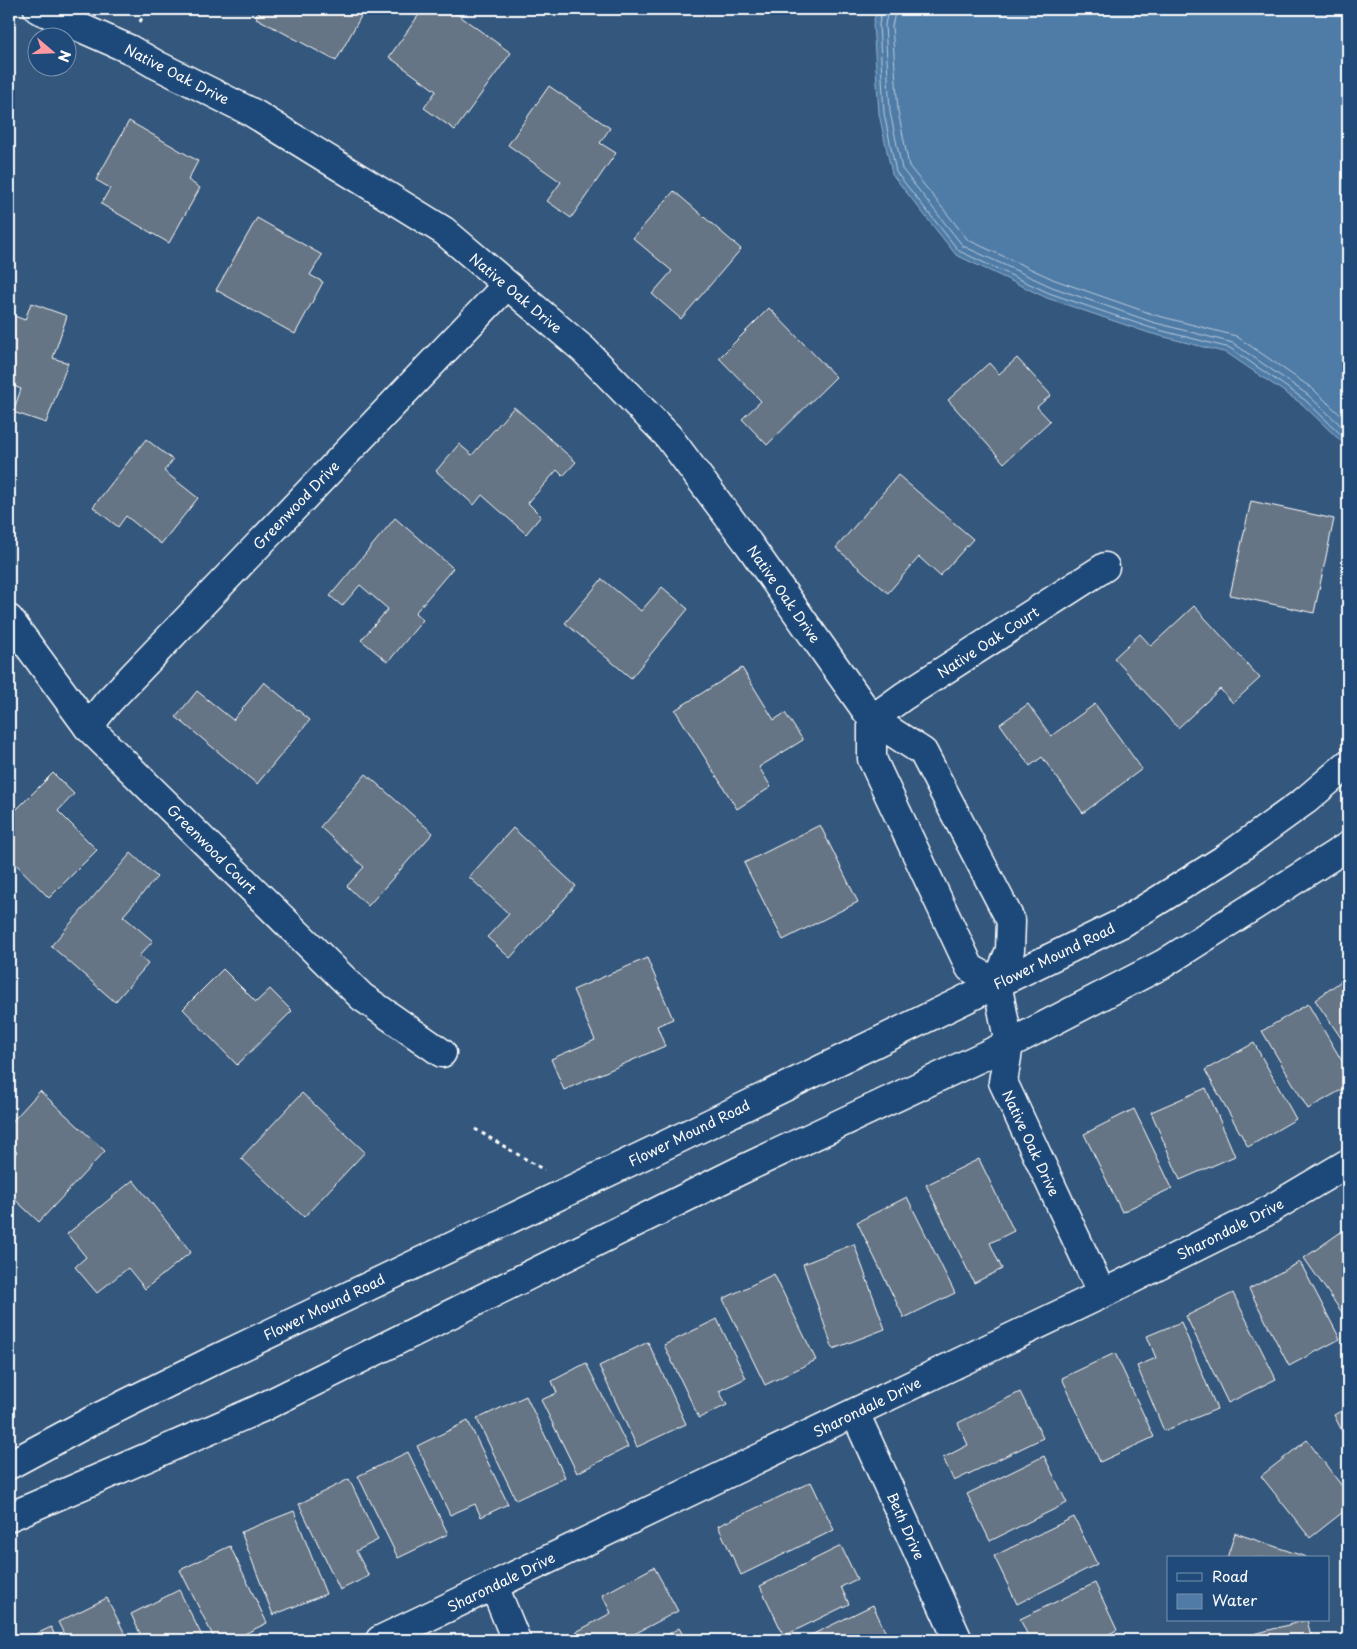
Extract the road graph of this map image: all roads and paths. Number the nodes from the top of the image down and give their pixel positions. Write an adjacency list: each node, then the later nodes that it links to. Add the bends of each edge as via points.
1 (38, 9): 2 (street, Native Oak Drive, via 129,49 253,113 444,231)
2 (507, 285): 5 (street, Native Oak Drive, via 584,350 668,436); 6 (street, Greenwood Drive, via 108,702)
3 (1105, 567): 5 (street, Native Oak Court)
4 (9, 618): 6 (street, Greenwood Court)
5 (872, 719): 9 (street, via 872,759 970,968); 9 (street, Native Oak Drive, via 923,752 1011,921 1010,950)
6 (88, 727): 11 (street, Greenwood Court, via 362,997)
7 (1348, 764): 9 (street, Flower Mound Road, via 1306,800 1180,887 1122,923)
8 (1348, 846): 10 (street, via 1163,964)
9 (997, 984): 10 (street, Native Oak Drive); 17 (street, Flower Mound Road, via 214,1360)
10 (1009, 1044): 15 (street, Native Oak Drive, via 1003,1082); 18 (street, via 739,1171 259,1409)
11 (442, 1053)
12 (475, 1128): 14 (path)
13 (1348, 1163): 15 (street, Sharondale Drive, via 1264,1213)
14 (544, 1170)
15 (1102, 1294): 16 (street, Sharondale Drive)
16 (855, 1412): 19 (street, Sharondale Drive); 22 (street, Beth Drive)
17 (9, 1465)
18 (9, 1516)
19 (494, 1586): 20 (street, Sharondale Drive); 21 (street)
20 (380, 1640)
21 (516, 1640)
22 (958, 1640)

